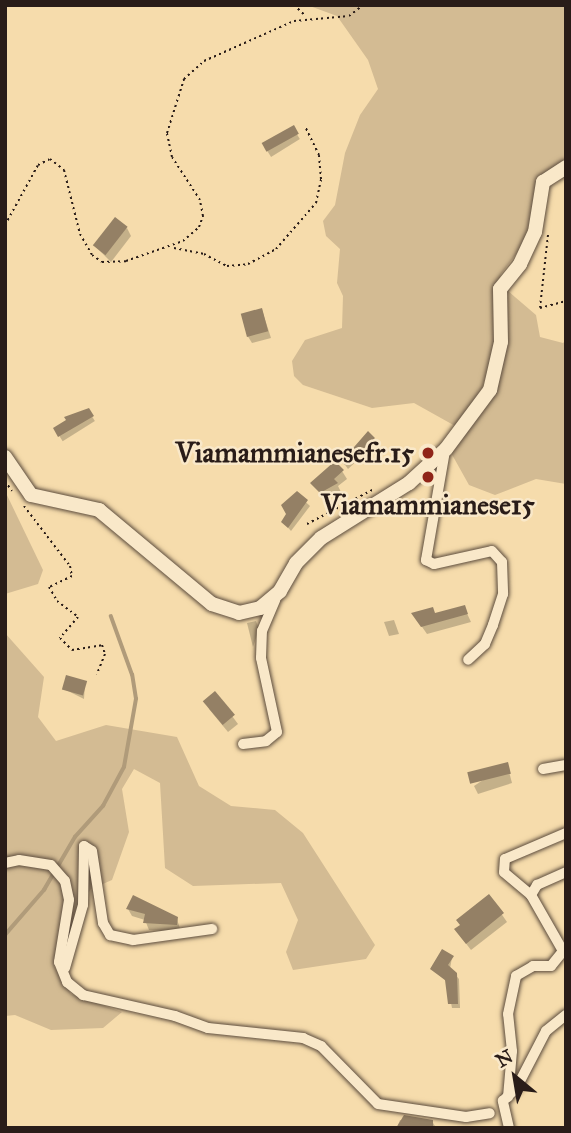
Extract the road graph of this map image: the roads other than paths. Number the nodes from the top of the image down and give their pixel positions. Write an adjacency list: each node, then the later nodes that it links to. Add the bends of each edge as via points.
1 (566, 167): 2 (main road, via 543,182 536,222 520,264 500,289 501,342 490,390)
2 (446, 449): 4 (main road, via 386,498 321,538 296,563); 5 (street, via 426,560 434,564 492,551 502,562 503,594 493,625 485,644)
3 (5, 457): 4 (main road, via 31,495 99,510 212,604 239,613 260,608)
4 (280, 591): 6 (street, via 262,631 261,658 277,732 266,741)
5 (468, 660)
6 (243, 744)
7 (566, 765): 8 (street)
8 (542, 769)
9 (566, 833): 12 (street, via 505,859 504,872)
10 (5, 863): 14 (street, via 51,864 65,881 69,900 58,952)
11 (566, 872): 12 (street, via 537,885)
12 (531, 894): 16 (street, via 563,951 551,966 533,966 516,976 508,1014 512,1051)
13 (212, 929): 14 (street, via 132,940 110,935 103,923 92,851 84,846 83,905 64,964)
14 (68, 982): 17 (street, via 96,1000 175,1016 208,1028 303,1038 321,1045 379,1104 433,1115)
15 (566, 1015): 16 (street, via 546,1031 530,1066)
16 (505, 1099): 17 (street); 19 (street)
17 (490, 1113): 18 (street)
18 (481, 1122)
19 (509, 1128)

